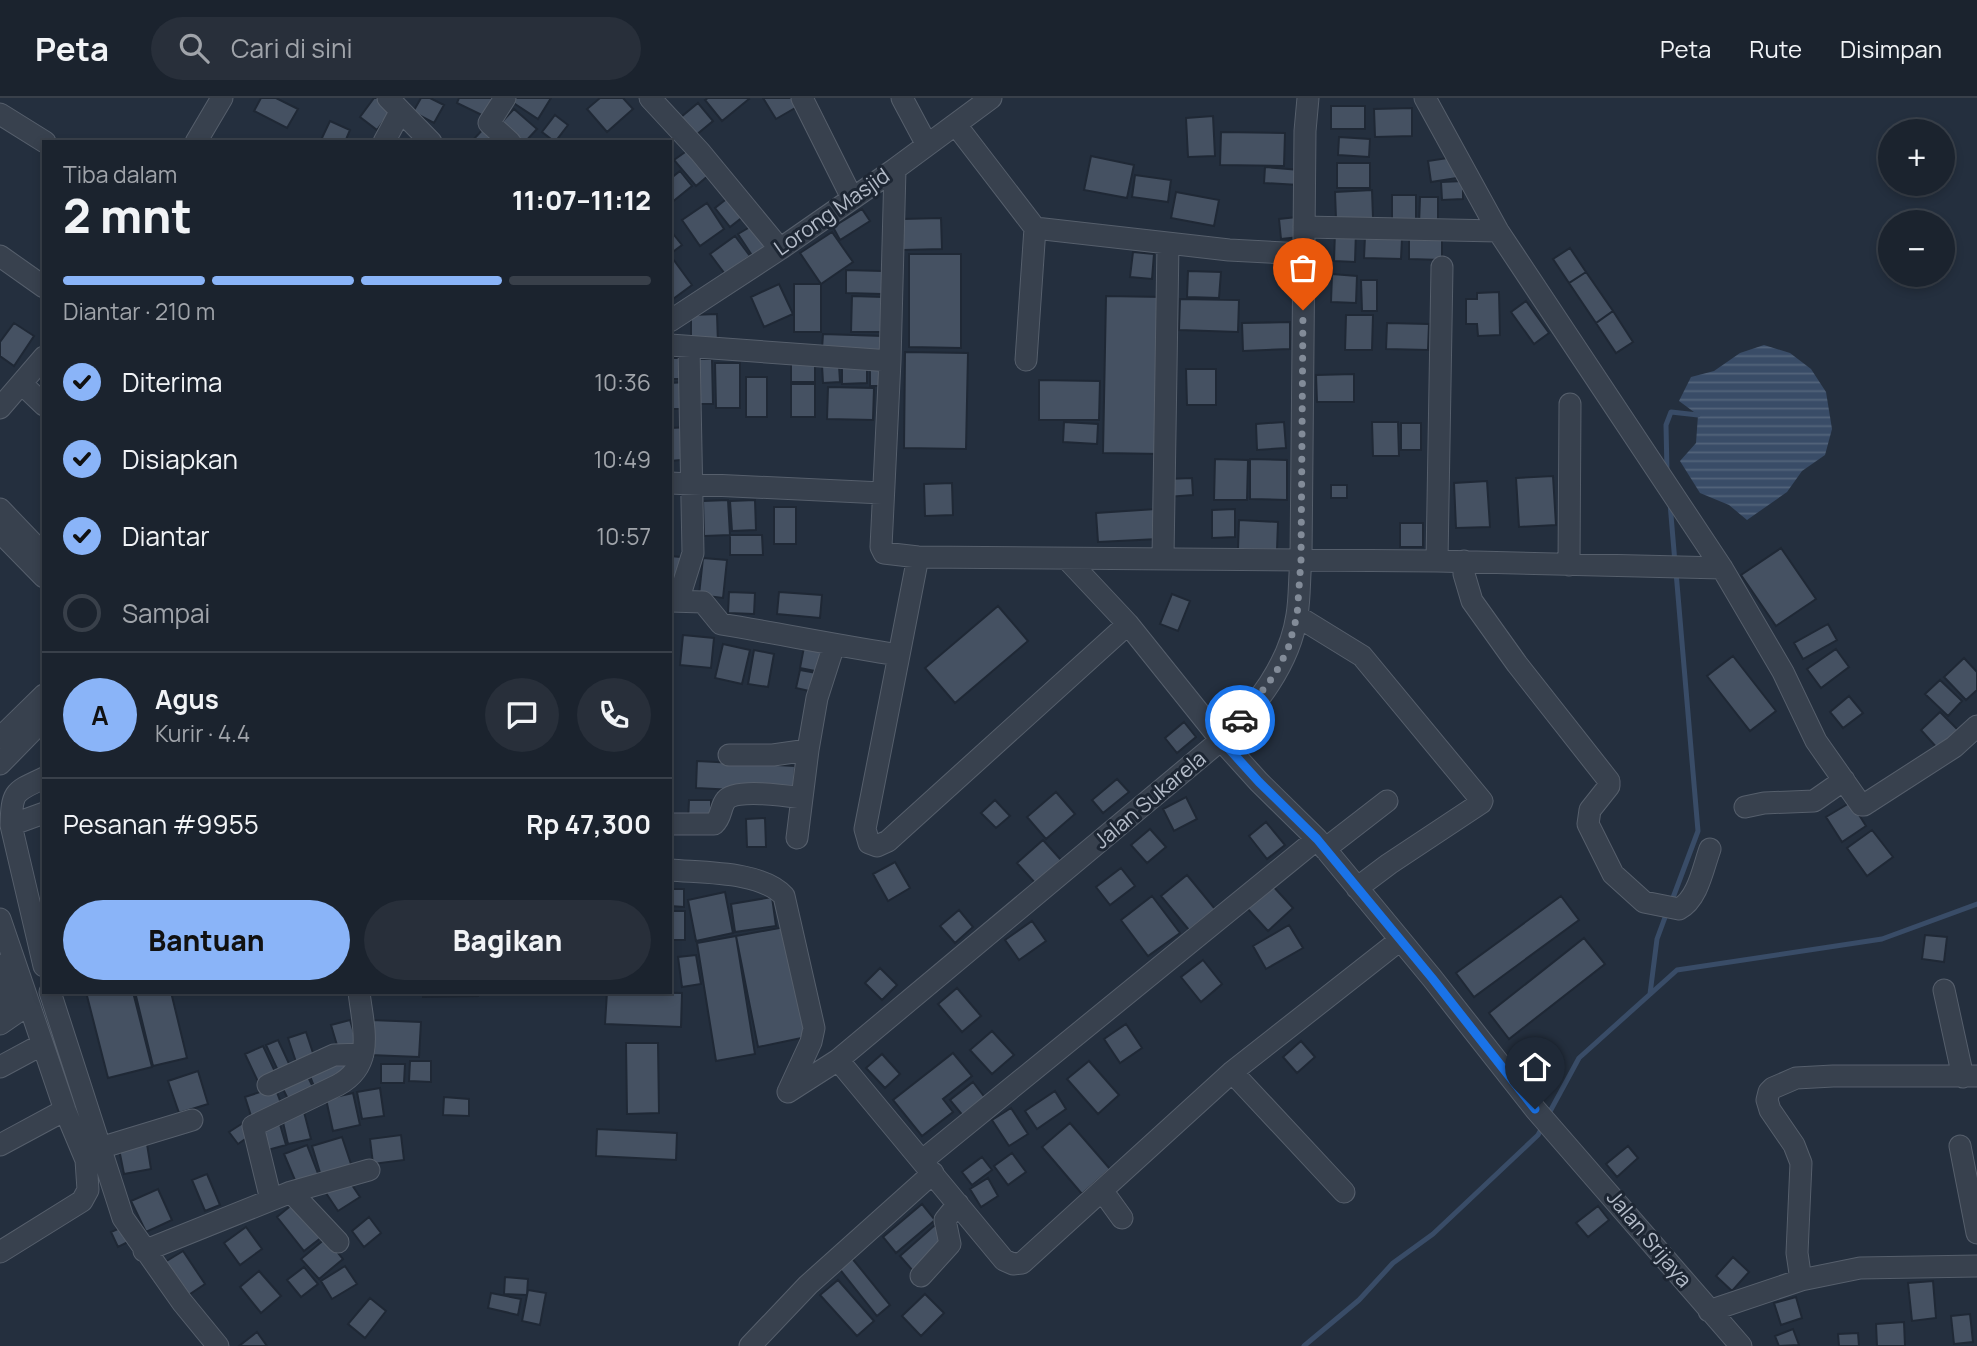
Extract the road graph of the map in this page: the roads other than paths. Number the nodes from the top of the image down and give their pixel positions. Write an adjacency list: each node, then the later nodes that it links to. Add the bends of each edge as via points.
1 (222, 98): 13 (street)
2 (505, 98): 16 (street, via 489,123)
3 (650, 98): 24 (street)
4 (802, 98): 19 (street)
5 (902, 98): 17 (street)
6 (991, 98): 11 (street, Lorong Masjid)
7 (1308, 98): 20 (street, Jalan Sukarela)
8 (1425, 98): 22 (street)
9 (394, 105): 14 (street); 15 (street)
10 (0, 114): 12 (street)
11 (956, 125): 17 (street, Lorong Masjid); 21 (street)
12 (42, 140)
13 (197, 140)
14 (385, 140)
15 (429, 140)
16 (508, 140)
17 (927, 145): 18 (street, Lorong Masjid)
18 (895, 169): 19 (street, Lorong Masjid); 33 (street)
19 (852, 198): 24 (street, Lorong Masjid)
20 (1304, 227): 22 (street); 25 (street, Jalan Sukarela)
21 (1035, 228): 23 (street); 32 (street)
22 (1498, 232): 51 (street)
23 (1168, 244): 25 (street); 45 (street)
24 (780, 249): 29 (street, Lorong Masjid)
25 (1304, 254): 47 (street, Jalan Sukarela)
26 (0, 256): 28 (street)
27 (1442, 267): 48 (street)
28 (42, 286)
29 (672, 320)
30 (680, 346): 33 (street); 39 (street)
31 (42, 359): 34 (street)
32 (1026, 359)
33 (890, 361): 40 (street)
34 (22, 384): 35 (street); 37 (street)
35 (42, 403)
36 (1570, 404): 50 (street)
37 (0, 408)
38 (672, 483): 39 (street)
39 (693, 484): 40 (street); 53 (street, via 693,553)
40 (882, 493): 44 (street, via 881,551)
41 (1, 511): 43 (street)
42 (0, 532): 52 (street)
43 (42, 553)
44 (918, 557): 46 (street); 57 (street)
45 (1163, 557): 46 (street); 47 (street)
46 (1068, 559): 55 (street)
47 (1301, 560): 48 (street); 54 (street, Jalan Sukarela)
48 (1437, 561): 49 (street)
49 (1464, 561): 50 (street); 76 (street, via 1466,586 1476,608 1609,781 1590,810 1588,824 1613,874 1644,902 1670,908 1687,905)
50 (1569, 565): 51 (street)
51 (1722, 568): 67 (street, via 1783,672 1816,741)
52 (42, 575)
53 (674, 601): 56 (street, via 703,602 721,624)
54 (1297, 616): 62 (street, Jalan Sukarela, via 1275,674); 78 (street, via 1362,656 1482,801)
55 (1128, 624): 57 (street, via 888,841 877,846 869,844 865,829); 62 (street)
56 (834, 645): 57 (street); 63 (street, via 817,698)
57 (899, 655)
58 (42, 697): 61 (street)
59 (42, 721): 65 (street)
60 (1977, 726): 67 (street, via 1954,747 1864,805)
61 (0, 738)
62 (1221, 740): 75 (street); 91 (street, Jalan Sukarela)
63 (808, 750): 64 (street); 68 (street)
64 (729, 755)
65 (0, 764)
66 (42, 779): 73 (street, via 16,794)
67 (1844, 780): 70 (street, via 1814,801)
68 (802, 798): 72 (street, via 751,793 730,796 714,824); 74 (street)
69 (1387, 801): 75 (street)
70 (1745, 807)
71 (42, 814): 73 (street)
72 (672, 824)
73 (11, 825): 81 (street)
74 (797, 838)
75 (1321, 844): 78 (street); 101 (street)
76 (1710, 849)
77 (672, 870): 91 (street, Jalan Sukarela, via 736,876 777,888 784,897 814,1028 788,1093)
78 (1357, 888): 80 (street)
79 (0, 919): 87 (street)
80 (1400, 940): 93 (street); 116 (street, Jalan Srijaya, via 1535,1109)
81 (42, 958)
82 (0, 959): 86 (street, via 9,983 7,997)
83 (1944, 990): 94 (street)
84 (51, 994): 100 (street)
85 (359, 994): 90 (street)
86 (0, 1001)
87 (29, 1004): 88 (street); 89 (street)
88 (0, 1024)
89 (41, 1045): 92 (street); 96 (street)
90 (363, 1054): 95 (street, via 334,1055); 106 (street, via 350,1079 254,1124)
91 (838, 1060): 101 (street)
92 (0, 1067)
93 (1232, 1072): 104 (street); 105 (street)
94 (1970, 1077): 115 (street, via 1796,1078 1769,1092 1770,1110 1801,1163 1797,1253)
95 (268, 1085)
96 (65, 1110): 98 (street); 112 (street, via 86,1160 88,1189 82,1201)
97 (192, 1120): 100 (street)
98 (0, 1145)
99 (1960, 1146): 109 (street)
100 (100, 1148): 111 (street, via 123,1218)
101 (928, 1167): 107 (street); 118 (street)
102 (369, 1170): 103 (street)
103 (292, 1192): 106 (street); 110 (street)
104 (1344, 1192)
105 (1101, 1193): 107 (street, via 1022,1263 1013,1264 1004,1260); 108 (street)
106 (271, 1200): 111 (street)
107 (958, 1205): 114 (street, via 945,1220 950,1244)
108 (1122, 1217)
109 (1977, 1233)
110 (338, 1242)
111 (144, 1251): 117 (street)
112 (0, 1252)
113 (1977, 1266): 115 (street, via 1860,1268)
114 (921, 1276)
115 (1801, 1280): 116 (street)
116 (1709, 1311): 119 (street, Jalan Srijaya)
117 (218, 1346)
118 (750, 1346)
119 (1741, 1346)

